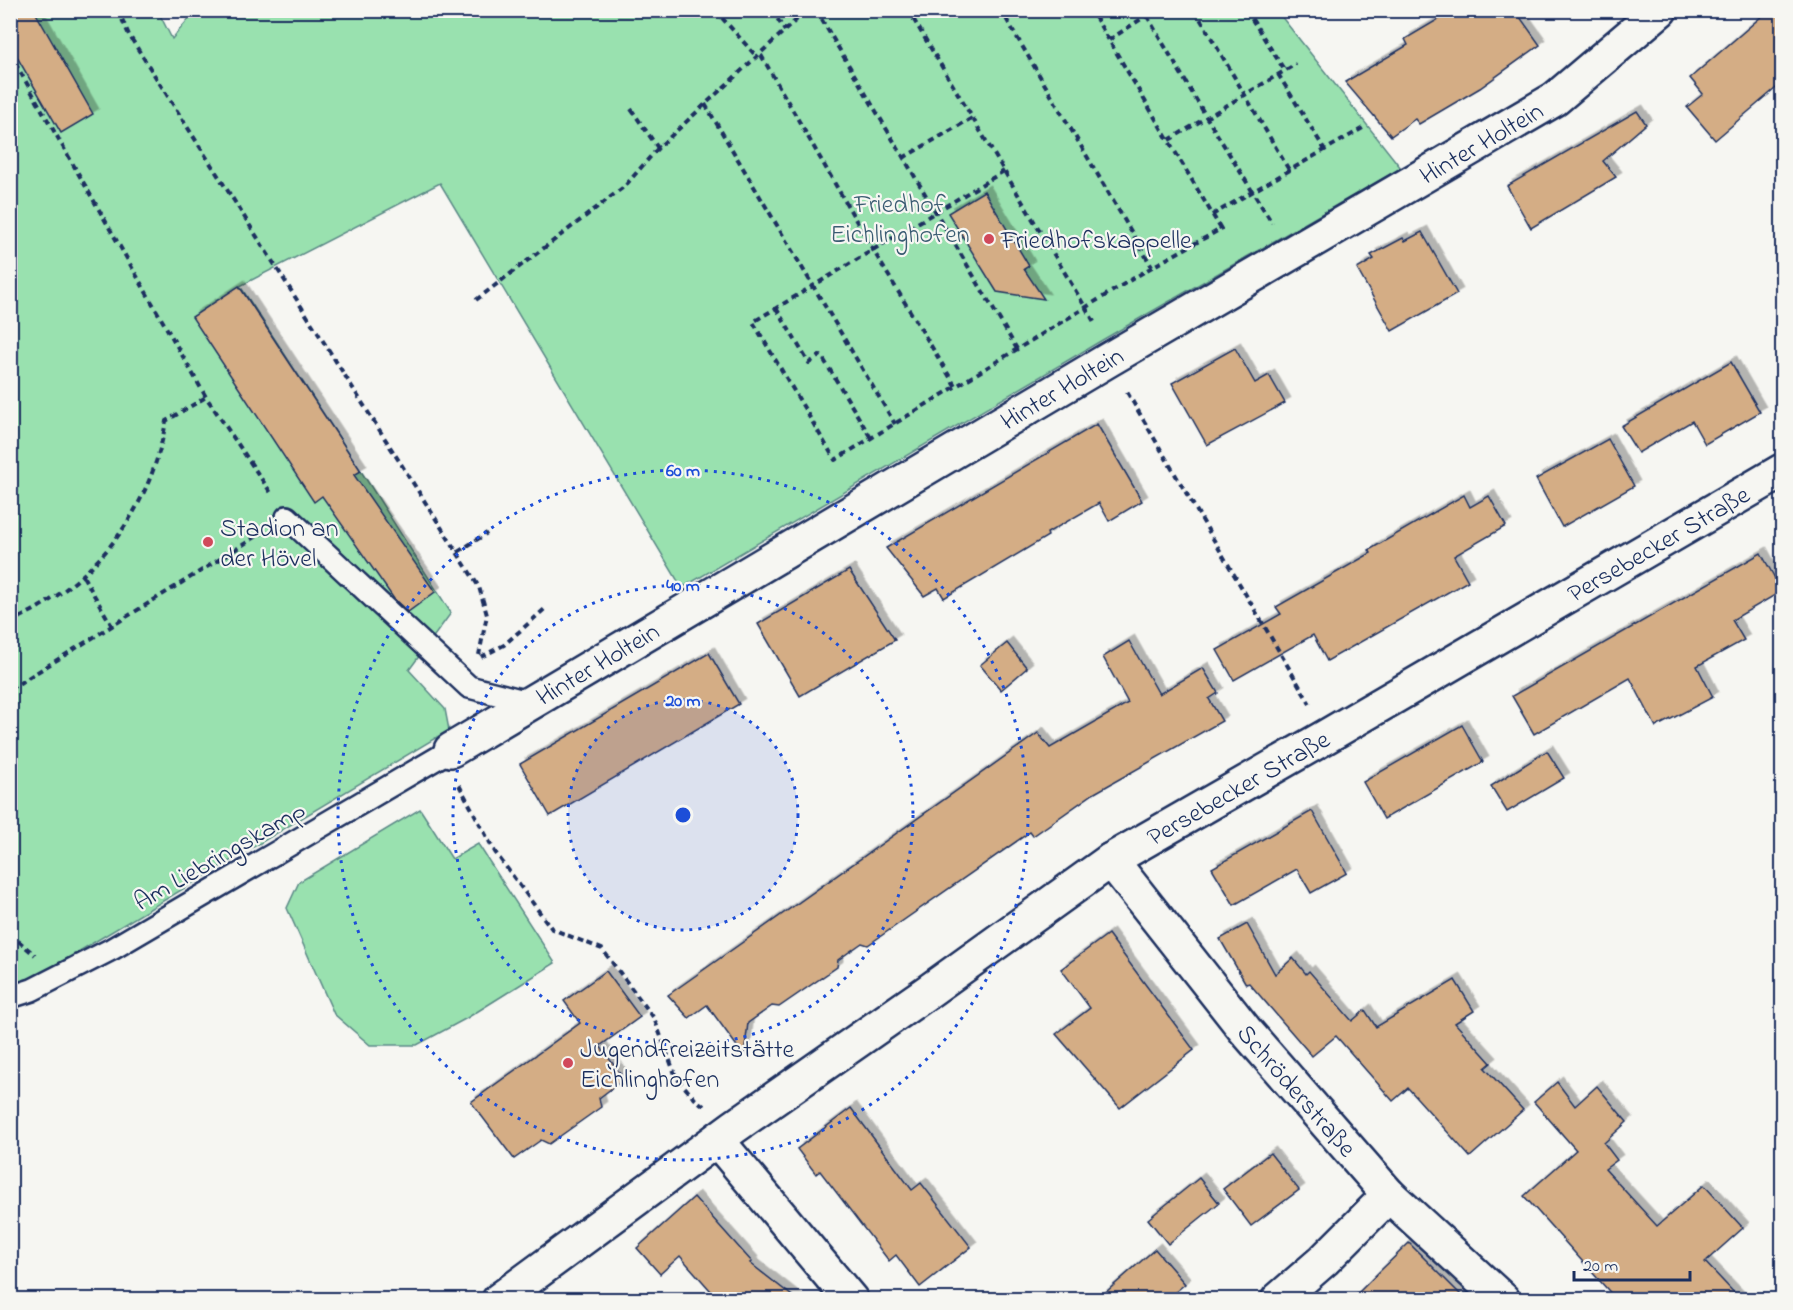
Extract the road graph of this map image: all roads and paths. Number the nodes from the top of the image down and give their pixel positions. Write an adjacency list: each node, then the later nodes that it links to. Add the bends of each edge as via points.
1 (118, 10): 53 (path, via 135,45)
2 (715, 10): 18 (path)
3 (772, 10): 15 (path)
4 (807, 10): 13 (path)
5 (816, 10): 31 (path)
6 (908, 10): 25 (path)
7 (1001, 10): 39 (path)
8 (1091, 10): 16 (path)
9 (1155, 10): 14 (path)
10 (1195, 10): 22 (path)
11 (1246, 10): 20 (path)
12 (1660, 10): 45 (street, Hinter Holtein, via 1555,99)
13 (801, 13): 15 (path)
14 (1147, 16): 16 (path); 26 (path)
15 (785, 31): 18 (path)
16 (1109, 40): 28 (path)
17 (10, 54): 47 (path)
18 (759, 56): 23 (path); 38 (path)
19 (1296, 64): 20 (path)
20 (1285, 70): 21 (path)
21 (1278, 75): 22 (path); 30 (path)
22 (1244, 95): 26 (path); 32 (path)
23 (705, 104): 29 (path); 40 (path)
24 (631, 109): 29 (path)
25 (972, 118): 31 (path); 33 (path)
26 (1207, 118): 28 (path); 34 (path)
27 (1363, 128): 30 (path)
28 (1169, 140): 36 (path)
29 (658, 148): 41 (path, via 625,186)
30 (1325, 150): 32 (path)
31 (903, 158): 35 (path)
32 (1289, 170): 34 (path)
33 (1004, 171): 35 (path); 43 (path)
34 (1253, 192): 36 (path); 37 (path)
35 (935, 212): 38 (path); 44 (path)
36 (1212, 215): 39 (path, via 1221,229)
37 (1276, 229)
38 (873, 250): 40 (path); 46 (path)
39 (1152, 267): 43 (path)
40 (811, 286): 42 (path); 48 (path)
41 (476, 300)
42 (776, 308): 49 (path, via 809,363 821,355); 49 (path, via 753,322 834,460)
43 (1086, 308): 44 (path); 45 (path)
44 (1017, 349): 46 (path)
45 (1111, 358): 59 (street, Hinter Holtein); 60 (path)
46 (956, 387): 48 (path)
47 (206, 397): 51 (path); 54 (path, via 166,421 144,496 117,538)
48 (895, 424): 49 (path)
49 (871, 438)
50 (1781, 475): 60 (street, Persebecker Straße)
51 (287, 517): 57 (path); 59 (lane, via 469,687)
52 (487, 533): 53 (path)
53 (458, 552): 55 (path, via 480,587 487,615 477,660 504,645)
54 (83, 576): 56 (path, via 37,610); 57 (path)
55 (547, 607)
56 (10, 622)
57 (112, 626): 58 (path)
58 (10, 689)
59 (532, 703): 61 (street, Hinter Holtein)
60 (1327, 736): 62 (street, Persebecker Straße)
61 (451, 750): 63 (lane, Am Liebringskamp, via 112,949 50,982); 64 (path, via 450,768 495,852 552,929 602,949 654,1018 676,1077)
62 (1111, 860): 65 (street, Persebecker Straße); 66 (street, Schröderstraße, via 1245,1030)
63 (10, 997)
64 (695, 1099)
65 (717, 1140): 67 (street, Persebecker Straße); 68 (street)
66 (1389, 1196): 69 (street); 70 (street, Schröderstraße)
67 (499, 1299)
68 (851, 1299)
69 (1278, 1299)
70 (1503, 1299)

